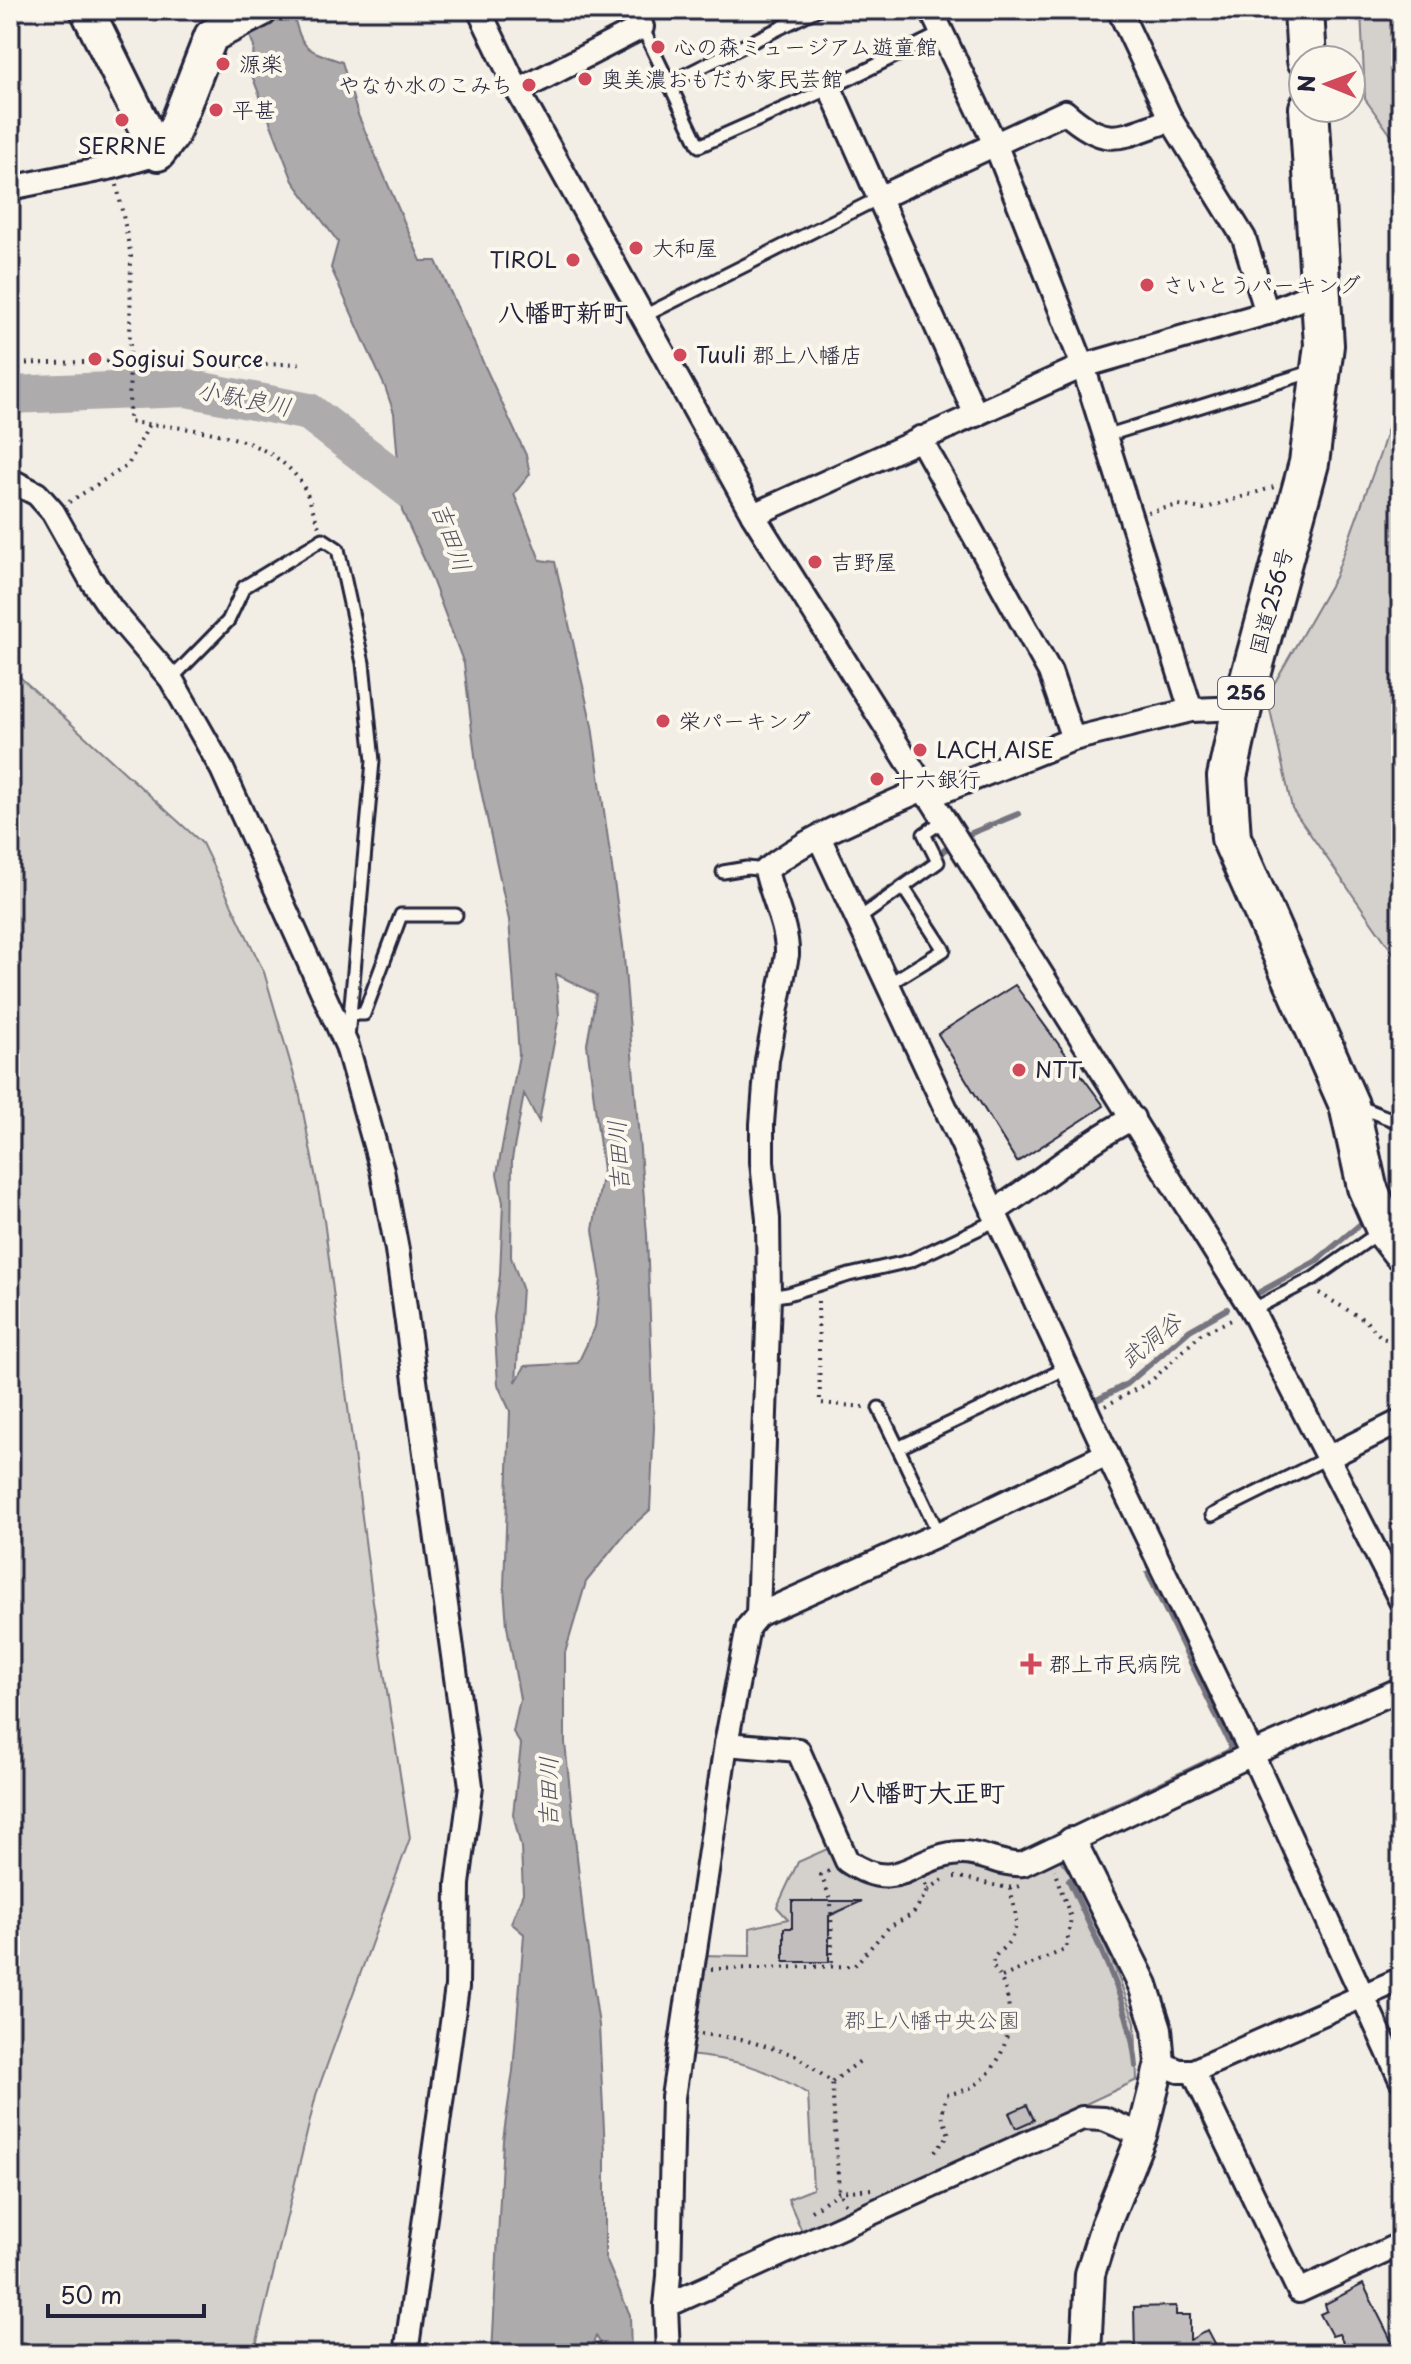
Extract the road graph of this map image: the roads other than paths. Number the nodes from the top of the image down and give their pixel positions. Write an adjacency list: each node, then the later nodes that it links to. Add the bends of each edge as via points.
1 (87, 10): 17 (main road)
2 (261, 10): 17 (main road, via 211,36 172,136)
3 (479, 10): 13 (street)
4 (816, 10): 11 (lane)
5 (931, 10): 9 (street)
6 (1304, 10): 10 (highway)
7 (1127, 12): 14 (street)
8 (638, 19): 11 (lane); 13 (street)
9 (942, 33): 12 (lane); 16 (street)
10 (1306, 44)
11 (669, 83): 12 (lane, via 699,146)
12 (830, 88): 19 (street)
13 (518, 91): 22 (street)
14 (1171, 120): 16 (street, via 1111,139 1083,129 1065,112); 21 (street, via 1244,238)
15 (1310, 124): 20 (highway, 国道256号 / 256)
16 (996, 146): 19 (street); 23 (street)
17 (158, 154): 18 (street)
18 (10, 188)
19 (881, 197): 22 (lane); 25 (street)
20 (1321, 290): 21 (street); 24 (highway, 国道256号 / 256)
21 (1267, 313): 23 (street)
22 (641, 318): 29 (street)
23 (1083, 366): 25 (street); 26 (street)
24 (1321, 369): 26 (lane); 31 (highway, 国道256号 / 256, via 1305,477)
25 (976, 415): 27 (street)
26 (1105, 436): 32 (street)
27 (920, 438): 29 (street); 33 (street, via 1050,672)
28 (10, 480): 30 (street, via 37,494 53,512 112,610)
29 (753, 515): 34 (street)
30 (171, 679): 43 (lane, via 228,621 244,587 323,539 338,549 363,663 373,761); 44 (street, via 222,769)
31 (1242, 708): 32 (street); 45 (highway, 国道256号 / 256, via 1227,777 1231,838)
32 (1191, 710): 33 (street)
33 (1073, 739): 34 (street)
34 (926, 793): 35 (street); 36 (street)
35 (943, 821): 39 (lane, via 924,834 938,862); 46 (street)
36 (819, 837): 37 (street); 41 (street)
37 (766, 870): 38 (lane); 50 (street, via 787,938 762,1124)
38 (723, 872)
39 (903, 887): 41 (lane); 42 (lane, via 944,950)
40 (456, 915): 43 (lane, via 401,915 364,1014)
41 (856, 920): 42 (street)
42 (887, 985): 48 (street)
43 (350, 1014): 44 (lane)
44 (347, 1046): 74 (street, via 382,1170 397,1250 471,1786 458,1884 457,1987)
45 (1349, 1105): 47 (lane); 49 (highway, 国道256号 / 256, via 1367,1187)
46 (1133, 1118): 48 (street, via 1098,1136); 51 (street)
47 (1401, 1123)
48 (995, 1216): 50 (lane, via 910,1261); 52 (street)
49 (1393, 1239): 51 (lane)
50 (769, 1297): 61 (street)
51 (1252, 1310): 57 (street)
52 (1067, 1368): 55 (lane); 56 (street)
53 (879, 1408): 55 (lane)
54 (1401, 1421): 57 (street)
55 (900, 1447): 59 (lane)
56 (1107, 1454): 59 (street); 64 (street)
57 (1329, 1457): 58 (lane); 60 (street)
58 (1212, 1515)
59 (939, 1534): 61 (street)
60 (1401, 1601)
61 (758, 1615): 63 (street, via 748,1627)
62 (1401, 1689): 64 (street)
63 (726, 1744): 65 (street, via 798,1750 847,1861 863,1872 895,1876 949,1854 966,1853 1007,1865 1023,1864); 73 (street, via 694,2033 673,2097)
64 (1252, 1754): 65 (street); 67 (street)
65 (1060, 1848): 68 (street, via 1143,1985 1157,2029)
66 (1401, 1979): 67 (street)
67 (1362, 1997): 69 (street); 70 (street)
68 (1160, 2063): 69 (street); 71 (street)
69 (1193, 2071): 72 (street, via 1299,2291)
70 (1401, 2080)
71 (1142, 2135): 73 (street, via 1104,2119 1082,2118); 76 (street, via 1090,2274)
72 (1401, 2244)
73 (666, 2306): 75 (street)
74 (406, 2354)
75 (668, 2354)
76 (1086, 2354)

